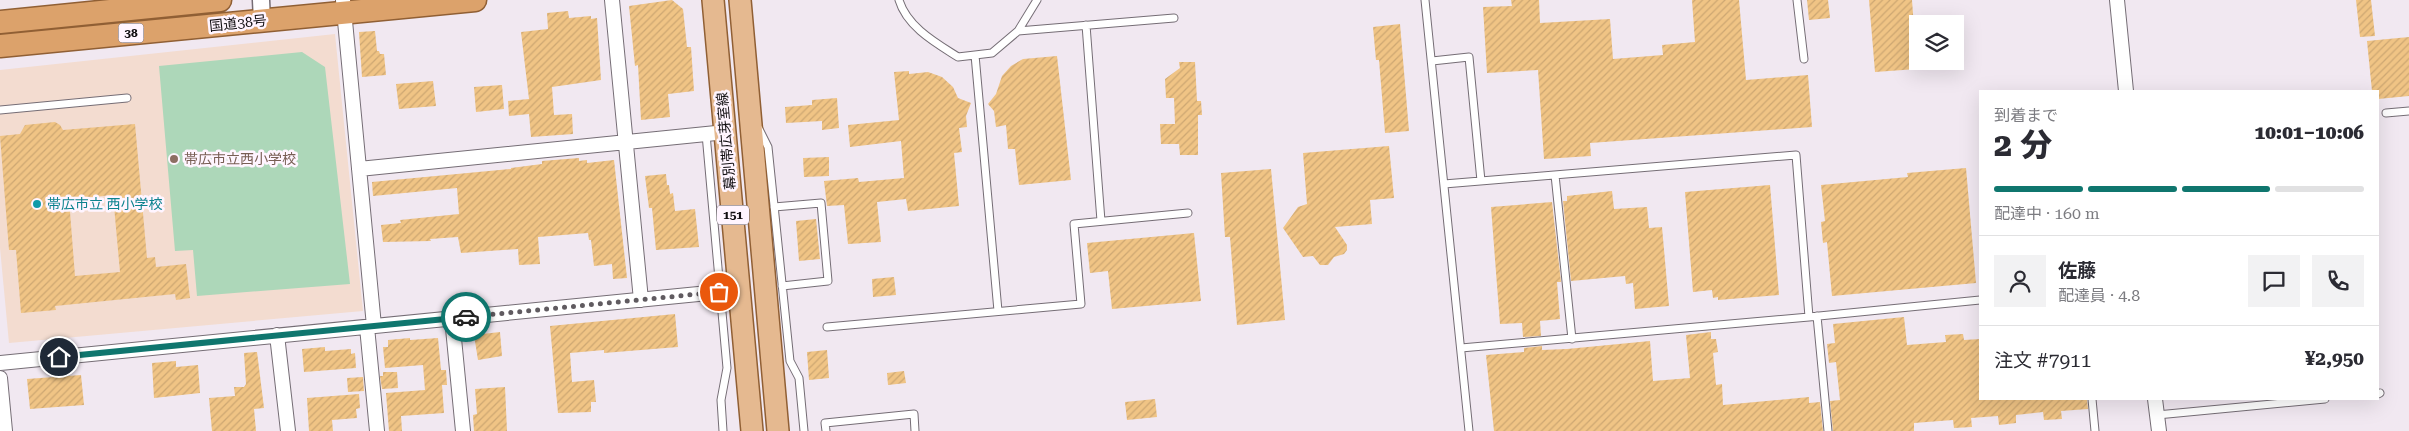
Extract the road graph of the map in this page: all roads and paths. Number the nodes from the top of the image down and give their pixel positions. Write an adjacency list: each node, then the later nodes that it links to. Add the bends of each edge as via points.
1 (220, 0): 14 (highway, 国道38号 / 38)
2 (476, 0): 11 (highway, 国道38号 / 38)
3 (612, 0): 28 (street)
4 (713, 0): 27 (main road, 幕別帯広芽室線 / 151)
5 (740, 0): 24 (main road, 幕別帯広芽室線 / 151)
6 (898, 0): 18 (lane, via 908,20 934,41 958,57)
7 (1036, 0): 16 (lane)
8 (1426, 0): 19 (lane)
9 (1797, 0): 20 (lane)
10 (2117, 0): 21 (street)
11 (343, 6): 12 (highway, 国道38号 / 38); 29 (street)
12 (262, 10): 17 (highway, 国道38号 / 38)
13 (1174, 18): 15 (lane)
14 (0, 22)
15 (1086, 25): 16 (lane); 35 (lane)
16 (1018, 31): 18 (lane, via 992,53)
17 (0, 46)
18 (975, 55): 40 (lane)
19 (1432, 60): 31 (lane, via 1468,57); 32 (lane)
20 (1804, 60)
21 (2126, 90)
22 (127, 98): 23 (lane)
23 (0, 110)
24 (750, 111): 33 (lane, via 768,146); 60 (main road, 幕別帯広芽室線 / 151)
25 (2409, 111): 26 (lane)
26 (2386, 113)
27 (716, 133): 28 (street); 37 (main road, 幕別帯広芽室線 / 151)
28 (626, 142): 29 (street); 38 (street)
29 (359, 169): 43 (street)
30 (1555, 175): 31 (lane); 41 (lane, via 1796,155); 46 (lane)
31 (1481, 181): 32 (lane)
32 (1444, 184): 47 (lane)
33 (774, 207): 36 (lane); 36 (lane, via 821,203 828,281)
34 (1188, 213): 35 (lane)
35 (1101, 222): 40 (lane, via 1074,224 1081,304)
36 (782, 286): 61 (lane, via 790,361 799,378)
37 (729, 291): 38 (street); 58 (lane, via 727,368 721,400); 59 (main road, 幕別帯広芽室線 / 151)
38 (641, 300): 42 (street)
39 (1979, 300): 41 (lane)
40 (998, 311): 44 (lane)
41 (1813, 316): 46 (lane); 65 (lane)
42 (452, 318): 43 (street); 57 (street)
43 (370, 327): 45 (street); 56 (street)
44 (827, 327)
45 (277, 335): 48 (street); 55 (street)
46 (1572, 339): 47 (lane)
47 (1461, 348): 64 (lane)
48 (0, 363)
49 (0, 378): 54 (street)
50 (2092, 400): 66 (lane)
51 (2156, 400): 53 (street)
52 (2314, 400): 53 (lane)
53 (2157, 415): 67 (street)
54 (5, 431)
55 (288, 431)
56 (377, 431)
57 (463, 431)
58 (723, 431)
59 (752, 431)
60 (778, 431)
61 (804, 431)
62 (826, 431): 63 (lane, via 825,423 914,414)
63 (916, 431)
64 (1470, 431)
65 (1828, 431)
66 (2095, 431)
67 (2159, 431)

